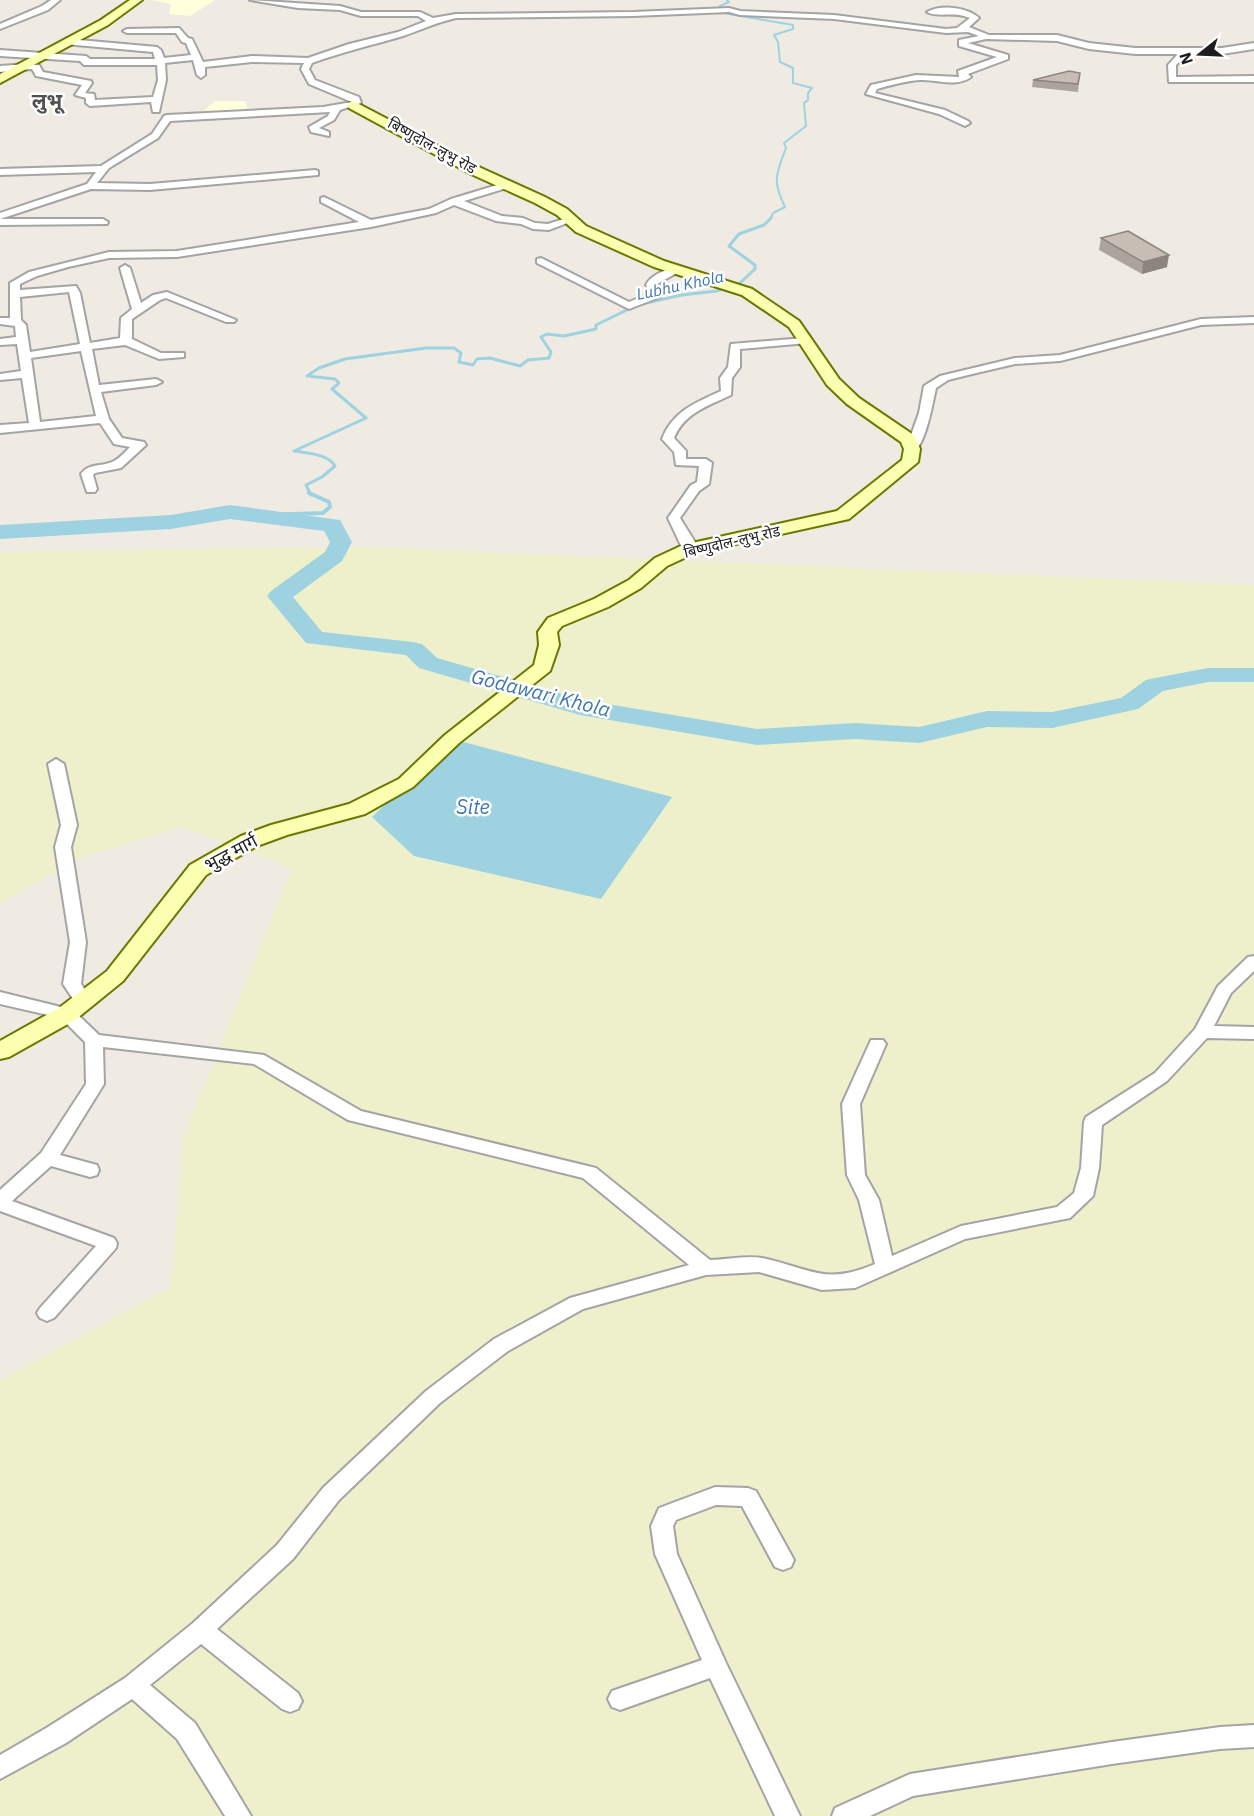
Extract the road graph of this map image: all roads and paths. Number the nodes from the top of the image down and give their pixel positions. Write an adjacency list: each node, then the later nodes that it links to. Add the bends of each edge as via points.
1 (56, 0): 8 (street)
2 (137, 0): 12 (street)
3 (254, 0): 7 (street, via 340,8 361,14 420,14)
4 (736, 1): 5 (street)
5 (724, 10): 7 (street, via 462,16); 10 (street)
6 (931, 12): 10 (street, via 958,10 974,16 969,25)
7 (432, 21): 19 (street)
8 (0, 27)
9 (127, 31): 18 (street, via 179,30)
10 (958, 31): 11 (street, via 974,30)
11 (987, 37): 15 (street, via 1057,38 1118,50); 29 (street, via 962,44 1005,57 961,73 966,77 951,82 929,77 896,80 874,87 870,94 942,112)
12 (68, 42): 16 (street); 17 (street, via 157,50)
13 (1254, 46): 15 (street)
14 (0, 53): 16 (street)
15 (1183, 53): 24 (street, via 1172,65 1172,80)
16 (37, 56): 17 (street, via 84,62); 21 (street)
17 (161, 61): 18 (street); 25 (street, via 162,80)
18 (198, 61): 19 (street); 22 (street)
19 (309, 61): 26 (street, via 305,69 312,82 356,99)
20 (0, 69): 21 (street)
21 (14, 70): 23 (street); 25 (street, via 29,65 36,67 39,74 88,83 79,95 91,96 90,103)
22 (201, 75)
23 (0, 79)
24 (1254, 79)
25 (156, 99): 28 (street, via 155,110)
26 (353, 105): 27 (street); 34 (street, बिष्णुदोल-लुभु रोड)
27 (337, 108): 28 (street); 30 (street, via 332,118 314,127)
28 (167, 118): 31 (street, via 155,136)
29 (965, 123)
30 (326, 134)
31 (103, 169): 32 (street); 35 (street)
32 (0, 172)
33 (315, 173): 35 (street, via 150,187)
34 (507, 185): 37 (street); 39 (street, बिष्णुदोल-लुभु रोड, via 562,212)
35 (90, 186): 38 (street)
36 (324, 200): 42 (street)
37 (454, 201): 39 (street, via 500,219 541,228); 42 (street, via 432,211)
38 (0, 216)
39 (570, 220): 45 (street, बिष्णुदोल-लुभु रोड, via 581,229)
40 (0, 222): 41 (street)
41 (103, 222)
42 (371, 224): 46 (street, via 177,254 109,255 33,274 15,283)
43 (541, 261): 45 (street, via 629,306 656,295 652,282)
44 (125, 268): 47 (street)
45 (677, 270): 54 (street, बिष्णुदोल-लुभु रोड, via 739,290 794,324)
46 (15, 294): 51 (street); 56 (street, via 72,288)
47 (138, 309): 48 (street, via 157,297 167,296); 53 (street, via 126,318)
48 (230, 320)
49 (1254, 320): 66 (street, via 1201,322 1060,358 1015,361 944,378 930,386)
50 (0, 321): 51 (street)
51 (15, 321): 52 (street, via 20,325)
52 (22, 340): 55 (street); 58 (street)
53 (126, 341): 56 (street); 57 (street, via 159,356)
54 (804, 341): 66 (street, बिष्णुदोल-लुभु रोड, via 833,382 909,440); 68 (street, via 735,346 734,367 726,378 727,393 692,408 672,426 668,440 680,451 680,462 706,463 703,484 695,488 674,518)
55 (0, 342)
56 (86, 347): 58 (street); 62 (street)
57 (180, 355)
58 (24, 356): 59 (street)
59 (27, 374): 60 (street); 64 (street)
60 (0, 377)
61 (156, 382): 62 (street)
62 (94, 389): 63 (street)
63 (103, 419): 64 (street); 67 (street, via 118,441 140,445 117,465 91,470 87,474)
64 (35, 426): 65 (street)
65 (0, 429)
66 (912, 449): 68 (street, बिष्णुदोल-लुभु रोड, via 910,462 843,515)
67 (91, 489)
68 (689, 549): 69 (street, बिष्णुदोल-लुभु रोड, via 661,562 601,603 555,622 547,632 549,645)
69 (542, 668): 73 (street, भुद्ध मार्ग, via 468,726 406,783 385,796 357,809 249,841 198,870 115,976)
70 (56, 764): 73 (street, via 69,825 63,847 78,942 72,984)
71 (1254, 961): 74 (street, via 1224,990)
72 (0, 998): 73 (street)
73 (76, 1008): 76 (street); 78 (street, भुद्ध मार्ग)
74 (1202, 1032): 75 (street); 82 (street, via 1161,1077 1093,1122 1090,1168 1083,1196 1063,1212 961,1233)
75 (1254, 1033)
76 (94, 1040): 79 (street, via 95,1084); 83 (street, via 258,1059 355,1116 589,1173)
77 (877, 1044): 82 (street, via 851,1104 856,1175 869,1200)
78 (0, 1051)
79 (48, 1158): 80 (street); 81 (street)
80 (90, 1170)
81 (0, 1202): 84 (street, via 107,1243)
82 (885, 1266): 83 (street, via 855,1281 822,1283 759,1265)
83 (706, 1268): 86 (street, via 577,1303 501,1345 408,1420 331,1494 285,1552)
84 (47, 1313)
85 (783, 1560): 87 (street, via 748,1497 715,1496 667,1514 662,1526 666,1554)
86 (201, 1630): 88 (street); 90 (street)
87 (716, 1666): 89 (street); 94 (street)
88 (133, 1685): 92 (street); 93 (street, via 186,1731)
89 (620, 1699)
90 (290, 1701)
91 (1254, 1736): 95 (street, via 1112,1753 910,1785)
92 (0, 1768)
93 (239, 1816)
94 (788, 1816)
95 (844, 1816)

